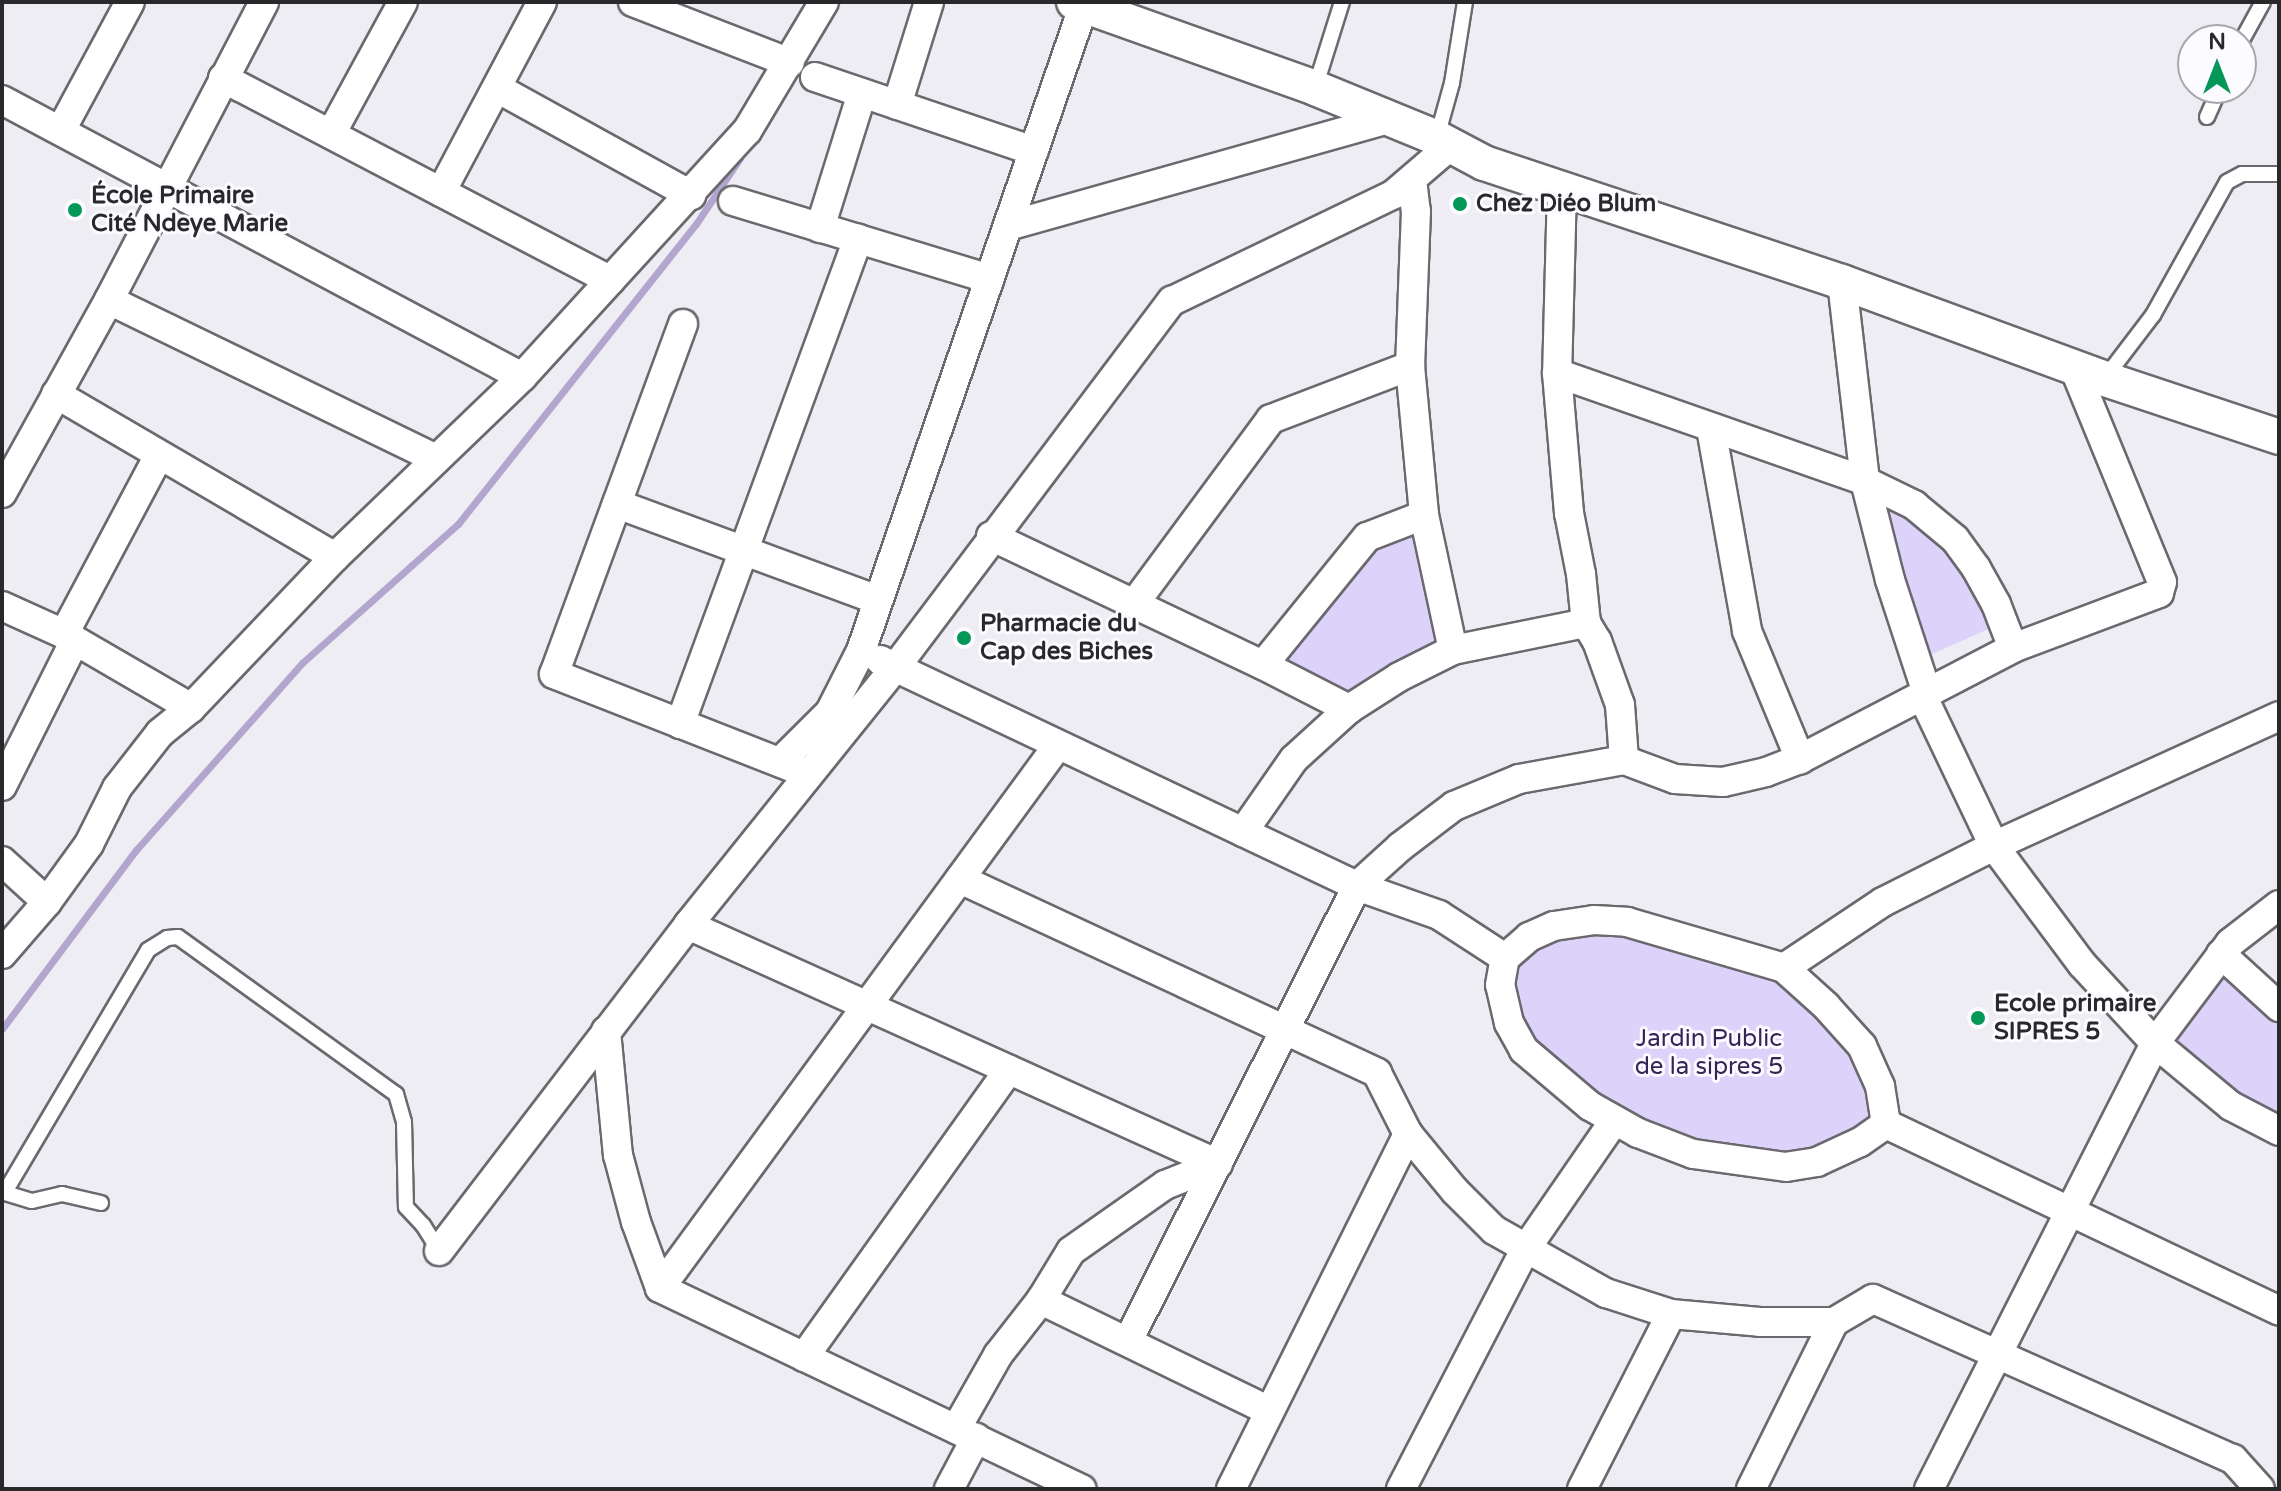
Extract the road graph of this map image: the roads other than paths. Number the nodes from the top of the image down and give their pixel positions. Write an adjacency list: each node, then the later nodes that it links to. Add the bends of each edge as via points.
1 (130, 2): 24 (street)
2 (264, 2): 15 (street)
3 (403, 2): 25 (street)
4 (542, 2): 16 (street)
5 (633, 2): 13 (street)
6 (824, 2): 13 (street)
7 (929, 2): 21 (street)
8 (1342, 2): 17 (lane)
9 (1465, 2): 26 (lane)
10 (2263, 2): 12 (lane)
11 (1079, 4): 17 (street); 27 (street)
12 (2251, 24)
13 (790, 63): 33 (street, via 747,131)
14 (815, 77): 18 (street)
15 (223, 78): 25 (street); 30 (street)
16 (497, 88): 32 (street); 33 (street)
17 (1315, 88): 23 (street)
18 (862, 93): 21 (street); 36 (street)
19 (2, 100): 24 (street)
20 (2213, 104): 22 (lane)
21 (897, 105): 27 (street)
22 (2207, 117)
23 (1389, 119): 26 (street); 35 (street)
24 (61, 130): 30 (street)
25 (331, 134): 32 (street)
26 (1444, 142): 29 (street); 31 (street, via 1484,163)
27 (1034, 151): 35 (street)
28 (2279, 174): 45 (lane, via 2242,174 2227,182 2153,315)
29 (1412, 180): 43 (street, via 1416,211); 56 (street, via 1394,194 1172,301)
30 (169, 187): 41 (street); 46 (street)
31 (1562, 187): 40 (street); 44 (street)
32 (441, 192): 39 (street)
33 (691, 195): 39 (street)
34 (733, 201): 36 (street)
35 (1008, 226): 38 (street)
36 (820, 228): 37 (street)
37 (858, 239): 38 (street); 57 (street)
38 (989, 279): 59 (street)
39 (610, 280): 46 (street)
40 (1842, 282): 45 (street); 52 (street)
41 (109, 300): 47 (street); 51 (street)
42 (683, 324): 54 (street)
43 (1410, 366): 55 (street); 60 (street, via 1271,419)
44 (1557, 373): 48 (street); 62 (street, via 1569,513)
45 (2089, 373): 49 (street); 64 (street, via 2161,588)
46 (522, 377): 51 (street)
47 (56, 394): 50 (street); 53 (street)
48 (1711, 428): 52 (street); 75 (street, via 1747,631)
49 (2275, 440)
50 (158, 457): 58 (street); 63 (street)
51 (436, 459): 58 (street)
52 (1865, 481): 64 (street, via 1914,505 1955,539 1996,604); 69 (street)
53 (2, 493)
54 (617, 504): 57 (street); 73 (street, via 554,674)
55 (1424, 515): 65 (street); 67 (street, via 1367,537)
56 (991, 536): 60 (street); 68 (street)
57 (743, 551): 59 (street); 73 (street)
58 (335, 557): 70 (street)
59 (878, 600): 66 (street)
60 (1134, 604): 67 (street)
61 (2, 606): 63 (street)
62 (1586, 623): 65 (street); 76 (street, via 1620,705)
63 (70, 637): 70 (street); 79 (street)
64 (2013, 648): 69 (street)
65 (1453, 650): 71 (street)
66 (861, 651): 68 (street); 77 (street, via 830,712)
67 (1263, 665): 71 (street)
68 (895, 668): 74 (street); 78 (street)
69 (1925, 694): 75 (street); 81 (street)
70 (191, 708): 85 (street, via 160,733 117,788 89,844)
71 (1349, 709): 80 (street, via 1294,759)
72 (2279, 716): 81 (street)
73 (680, 724): 77 (street)
74 (1058, 745): 80 (street); 83 (street)
75 (1800, 759): 76 (street, via 1723,782 1675,779)
76 (1624, 760): 84 (street, via 1519,779 1454,806)
77 (780, 762): 78 (street)
78 (809, 773): 87 (street)
79 (2, 786)
80 (1243, 832): 84 (street)
81 (1994, 846): 91 (street, via 1883,902); 96 (street, via 2082,964)
82 (2, 861): 85 (street)
83 (960, 879): 92 (street); 94 (street)
84 (1357, 886): 90 (street, via 1439,915); 94 (street)
85 (47, 902): 88 (street)
86 (2279, 905): 89 (street)
87 (688, 925): 92 (street); 95 (street)
88 (2, 954)
89 (2221, 954): 93 (street); 96 (street)
90 (1505, 958): 91 (street, via 1529,937 1554,926 1594,920 1627,922); 98 (street, via 1500,985 1509,1023 1524,1050)
91 (1784, 968): 99 (street, via 1862,1046 1880,1086)
92 (867, 1006): 97 (street); 108 (street)
93 (2279, 1007)
94 (1285, 1030): 101 (street, via 1377,1073); 102 (street)
95 (606, 1031): 107 (street); 108 (street, via 618,1155)
96 (2155, 1043): 100 (street, via 2231,1106); 105 (street)
97 (1009, 1070): 102 (street); 115 (street)
98 (1614, 1121): 99 (street, via 1693,1154 1786,1167 1817,1162); 106 (street)
99 (1886, 1124): 105 (street)
100 (2279, 1131)
101 (1408, 1134): 106 (street, via 1494,1230); 116 (street)
102 (1218, 1164): 109 (street, via 1165,1185 1071,1251); 113 (street)
103 (3, 1192): 104 (lane, via 32,1201 62,1194); 107 (lane, via 148,950 178,937 396,1094 404,1122 406,1207)
104 (101, 1203)
105 (2068, 1210): 110 (street); 114 (street)
106 (1525, 1250): 111 (street, via 1606,1293); 122 (street)
107 (439, 1251)
108 (660, 1288): 115 (street)
109 (1041, 1300): 113 (street); 117 (street, via 998,1355)
110 (2279, 1311)
111 (1671, 1314): 112 (street); 123 (street)
112 (1834, 1322): 114 (street, via 1873,1299); 124 (street)
113 (1128, 1341): 116 (street)
114 (2000, 1354): 118 (street); 125 (street, via 2233,1459)
115 (804, 1357): 117 (street)
116 (1270, 1411): 121 (street)
117 (966, 1433): 119 (street); 120 (street)
118 (1932, 1488)
119 (949, 1489)
120 (1081, 1489)
121 (1231, 1489)
122 (1401, 1489)
123 (1582, 1489)
124 (1751, 1489)
125 (2260, 1489)

